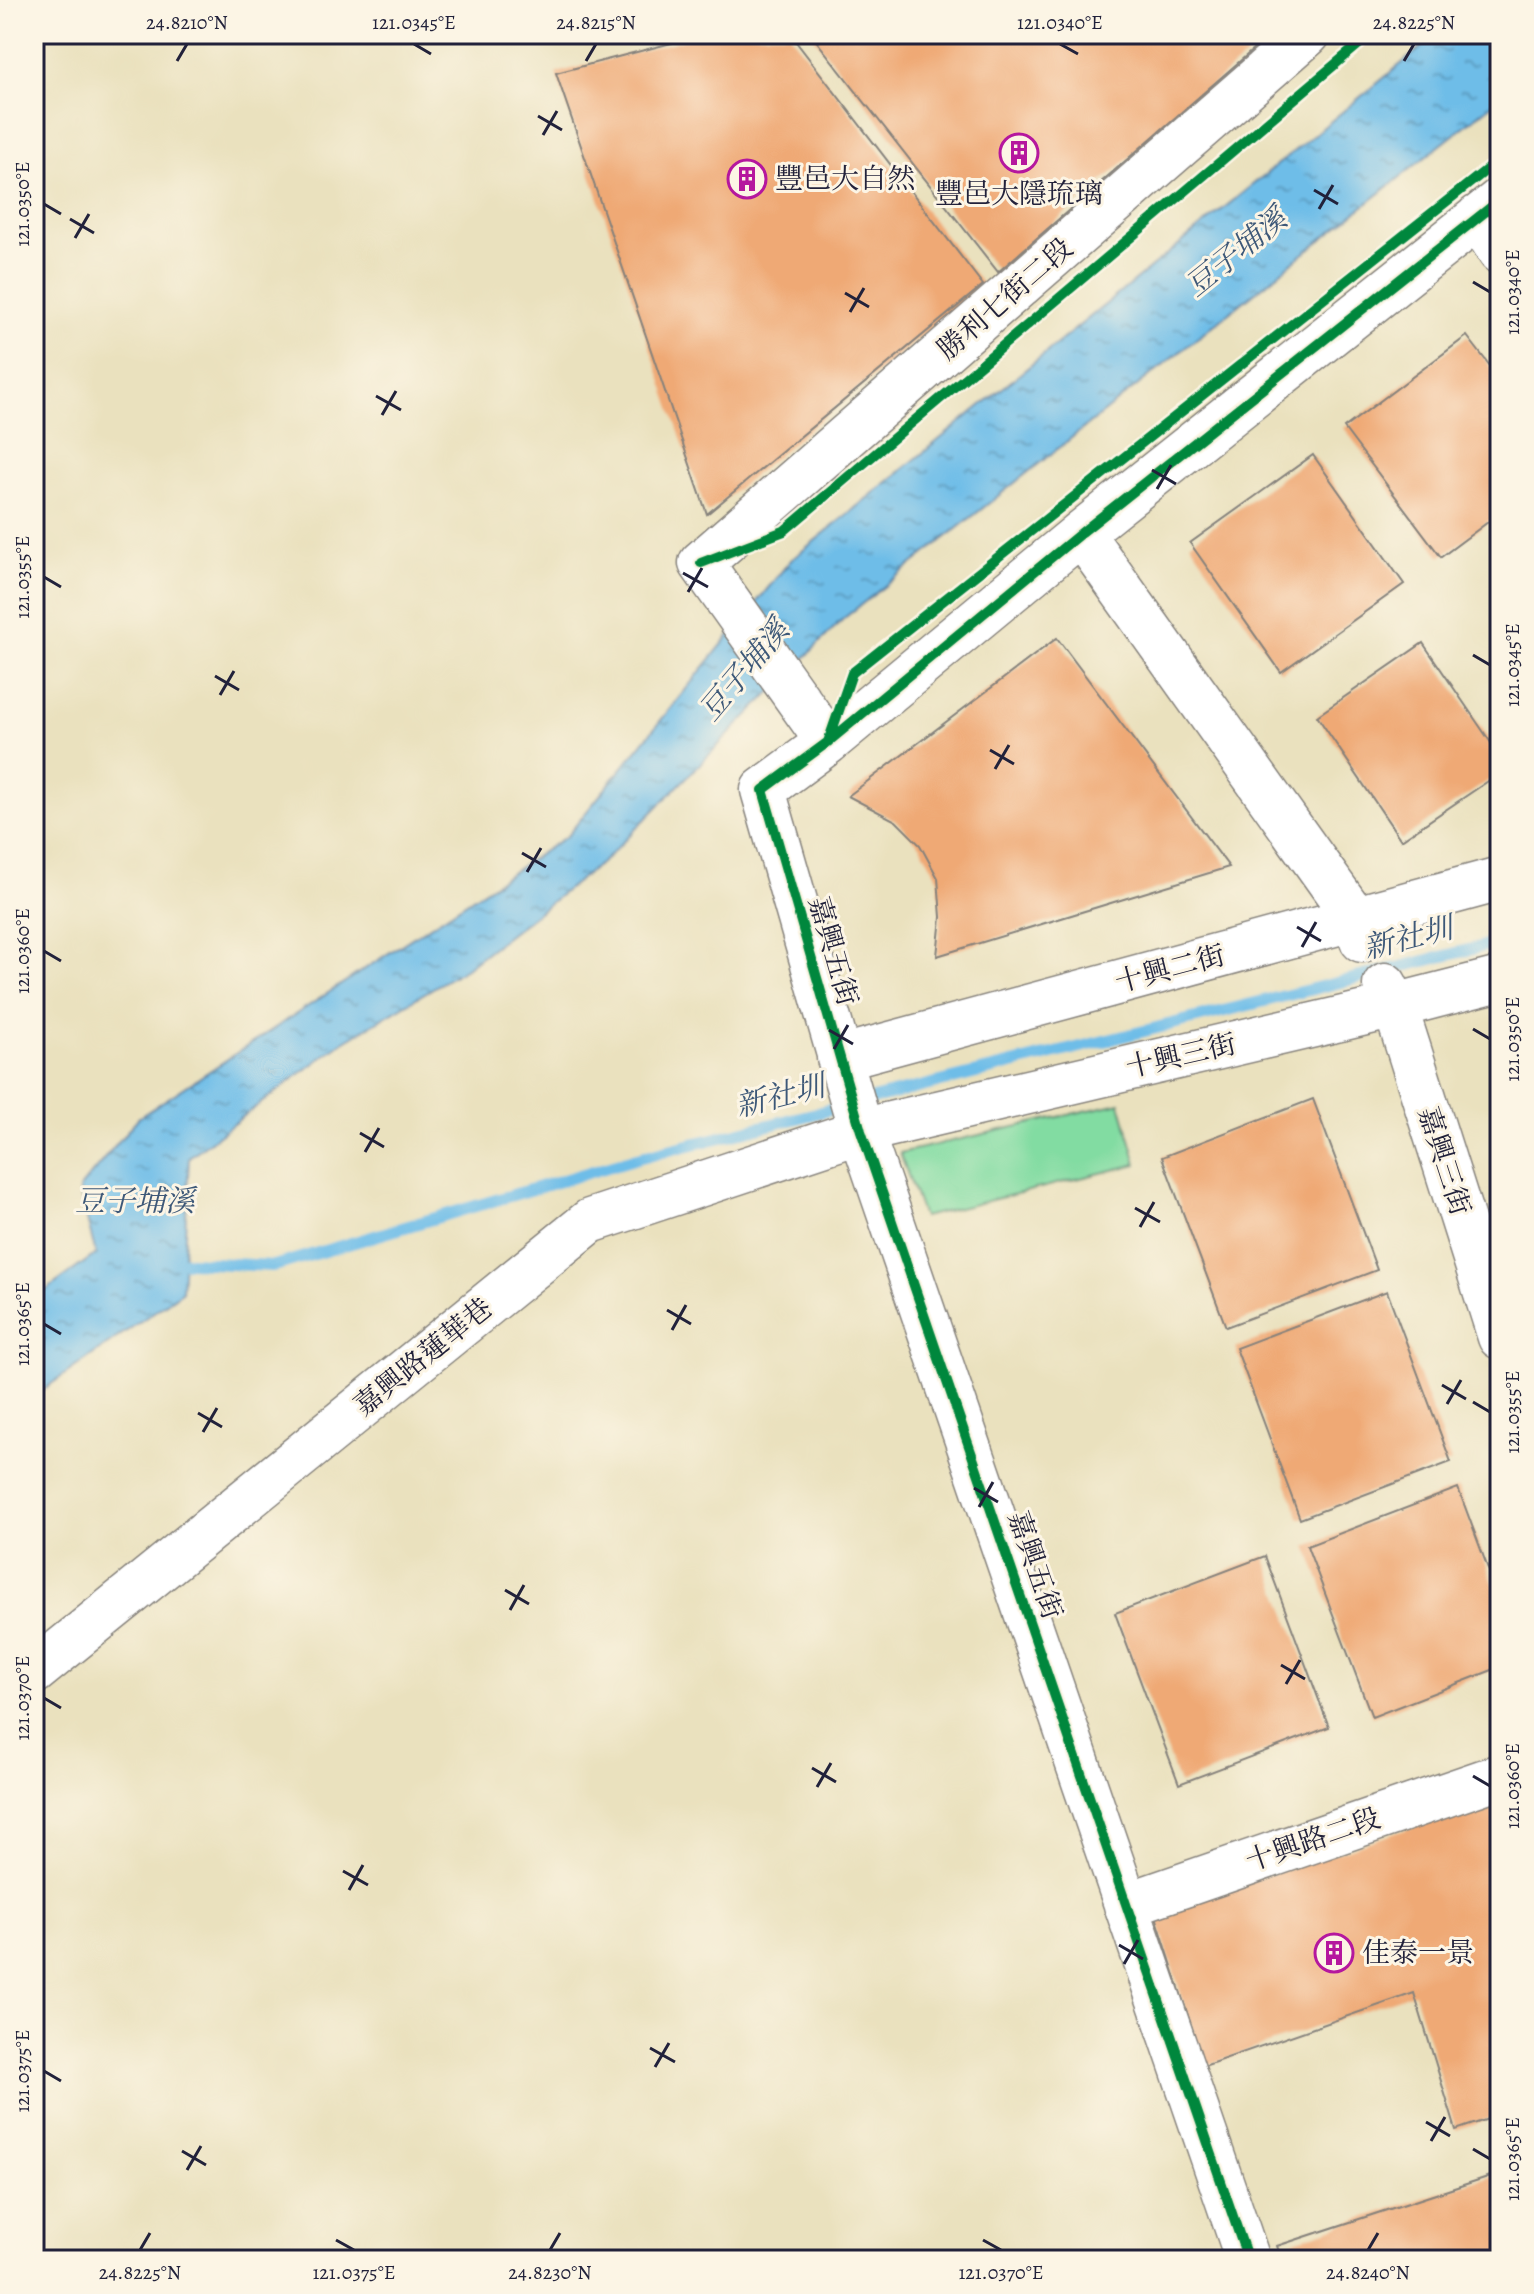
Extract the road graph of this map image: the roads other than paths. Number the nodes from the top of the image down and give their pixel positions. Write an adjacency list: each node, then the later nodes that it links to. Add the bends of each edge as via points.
1 (1308, 34): 4 (street, 勝利七街二段, via 701,563)
2 (1493, 223): 3 (street)
3 (1081, 533): 4 (street); 6 (street)
4 (828, 742): 9 (street, 嘉興五街, via 763,790)
5 (1500, 879): 6 (street, 十興二街)
6 (1359, 930): 9 (street, 十興二街)
7 (1500, 979): 8 (street, 十興三街)
8 (1390, 996): 10 (street, 十興三街); 11 (street, 嘉興三街)
9 (841, 1065): 10 (street, 嘉興五街)
10 (860, 1126): 12 (street, 嘉興路蓮華巷, via 590,1221); 14 (street, 嘉興五街)
11 (1500, 1337)
12 (34, 1672)
13 (1500, 1776): 14 (street, 十興路二段)
14 (1126, 1905): 15 (street, 嘉興五街)
15 (1248, 2260)

